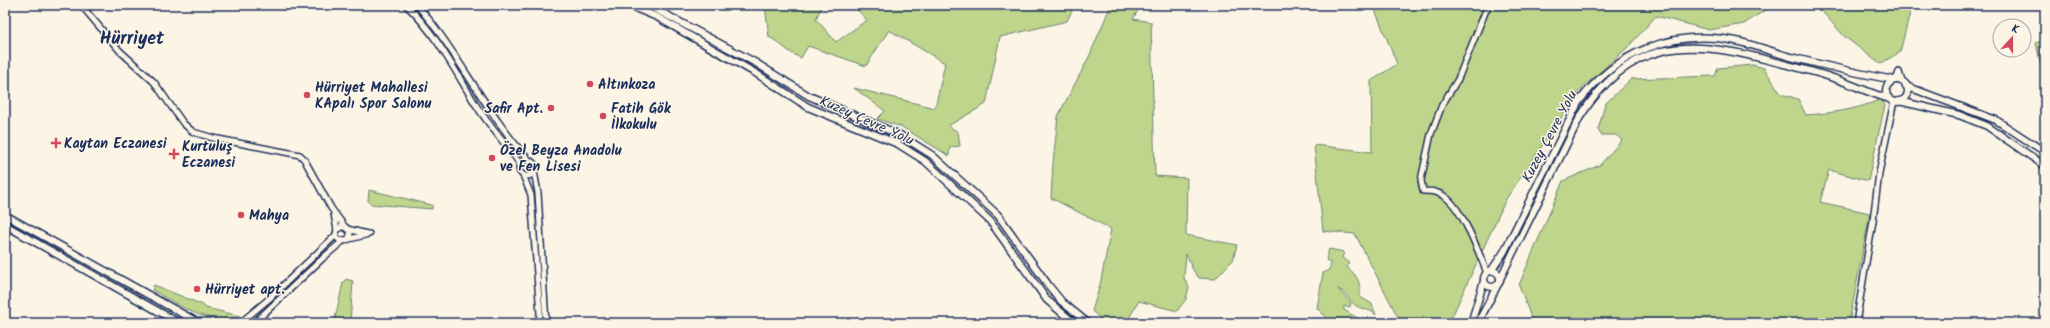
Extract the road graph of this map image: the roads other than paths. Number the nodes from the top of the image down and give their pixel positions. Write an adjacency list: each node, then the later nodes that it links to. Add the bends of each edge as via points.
1 (81, 5): 15 (street, via 120,51 154,82 192,132 300,155)
2 (406, 5): 11 (street, via 431,35 488,124)
3 (417, 5): 10 (street, via 450,47 499,125)
4 (628, 5): 31 (main road, Kuzey Çevre Yolu, via 657,17 757,74 808,107 898,144 925,161 990,221 1047,300)
5 (648, 5): 32 (main road, Kuzey Çevre Yolu, via 756,62 809,96 900,135 932,155 998,215 1062,302)
6 (1488, 5): 21 (street, via 1458,79 1442,105 1421,180 1423,191 1432,191 1449,200 1462,219)
7 (1900, 82): 8 (main road, via 1906,95); 8 (main road, via 1891,82 1886,88 1887,95); 9 (main road, Kuzey Çevre Yolu, via 1996,120); 21 (main road, Kuzey Çevre Yolu, via 1841,70 1725,40 1701,37 1662,43 1641,50 1605,72 1590,86 1578,103 1504,252)
8 (1894, 101): 12 (main road, Kuzey Çevre Yolu, via 1959,114 1987,126); 22 (main road, Kuzey Çevre Yolu, via 1835,79 1725,50 1687,47 1658,52 1640,59 1612,76 1591,100); 35 (street, via 1879,173)
9 (2045, 152)
10 (530, 160): 11 (street); 13 (street, via 534,164)
11 (520, 164): 14 (street, via 519,170)
12 (2045, 166)
13 (534, 171): 14 (street, via 528,176); 30 (street, via 538,193)
14 (523, 175): 29 (street, via 531,195 540,314)
15 (334, 214): 18 (street); 19 (street)
16 (5, 215): 26 (main road)
17 (5, 225): 25 (main road)
18 (346, 228): 19 (street, via 341,228); 20 (street, via 350,234); 20 (street, via 370,234)
19 (337, 232): 20 (street, via 338,238); 27 (street, via 270,298)
20 (345, 240): 28 (street)
21 (1489, 272): 22 (main road, via 1497,273); 23 (main road)
22 (1500, 279): 24 (main road)
23 (1484, 281): 24 (main road, via 1489,287); 33 (main road)
24 (1497, 286): 34 (main road)
25 (179, 323)
26 (199, 323)
27 (240, 323)
28 (254, 323)
29 (538, 323)
30 (546, 323)
31 (1074, 323)
32 (1088, 323)
33 (1471, 323)
34 (1478, 323)
35 (1856, 323)

